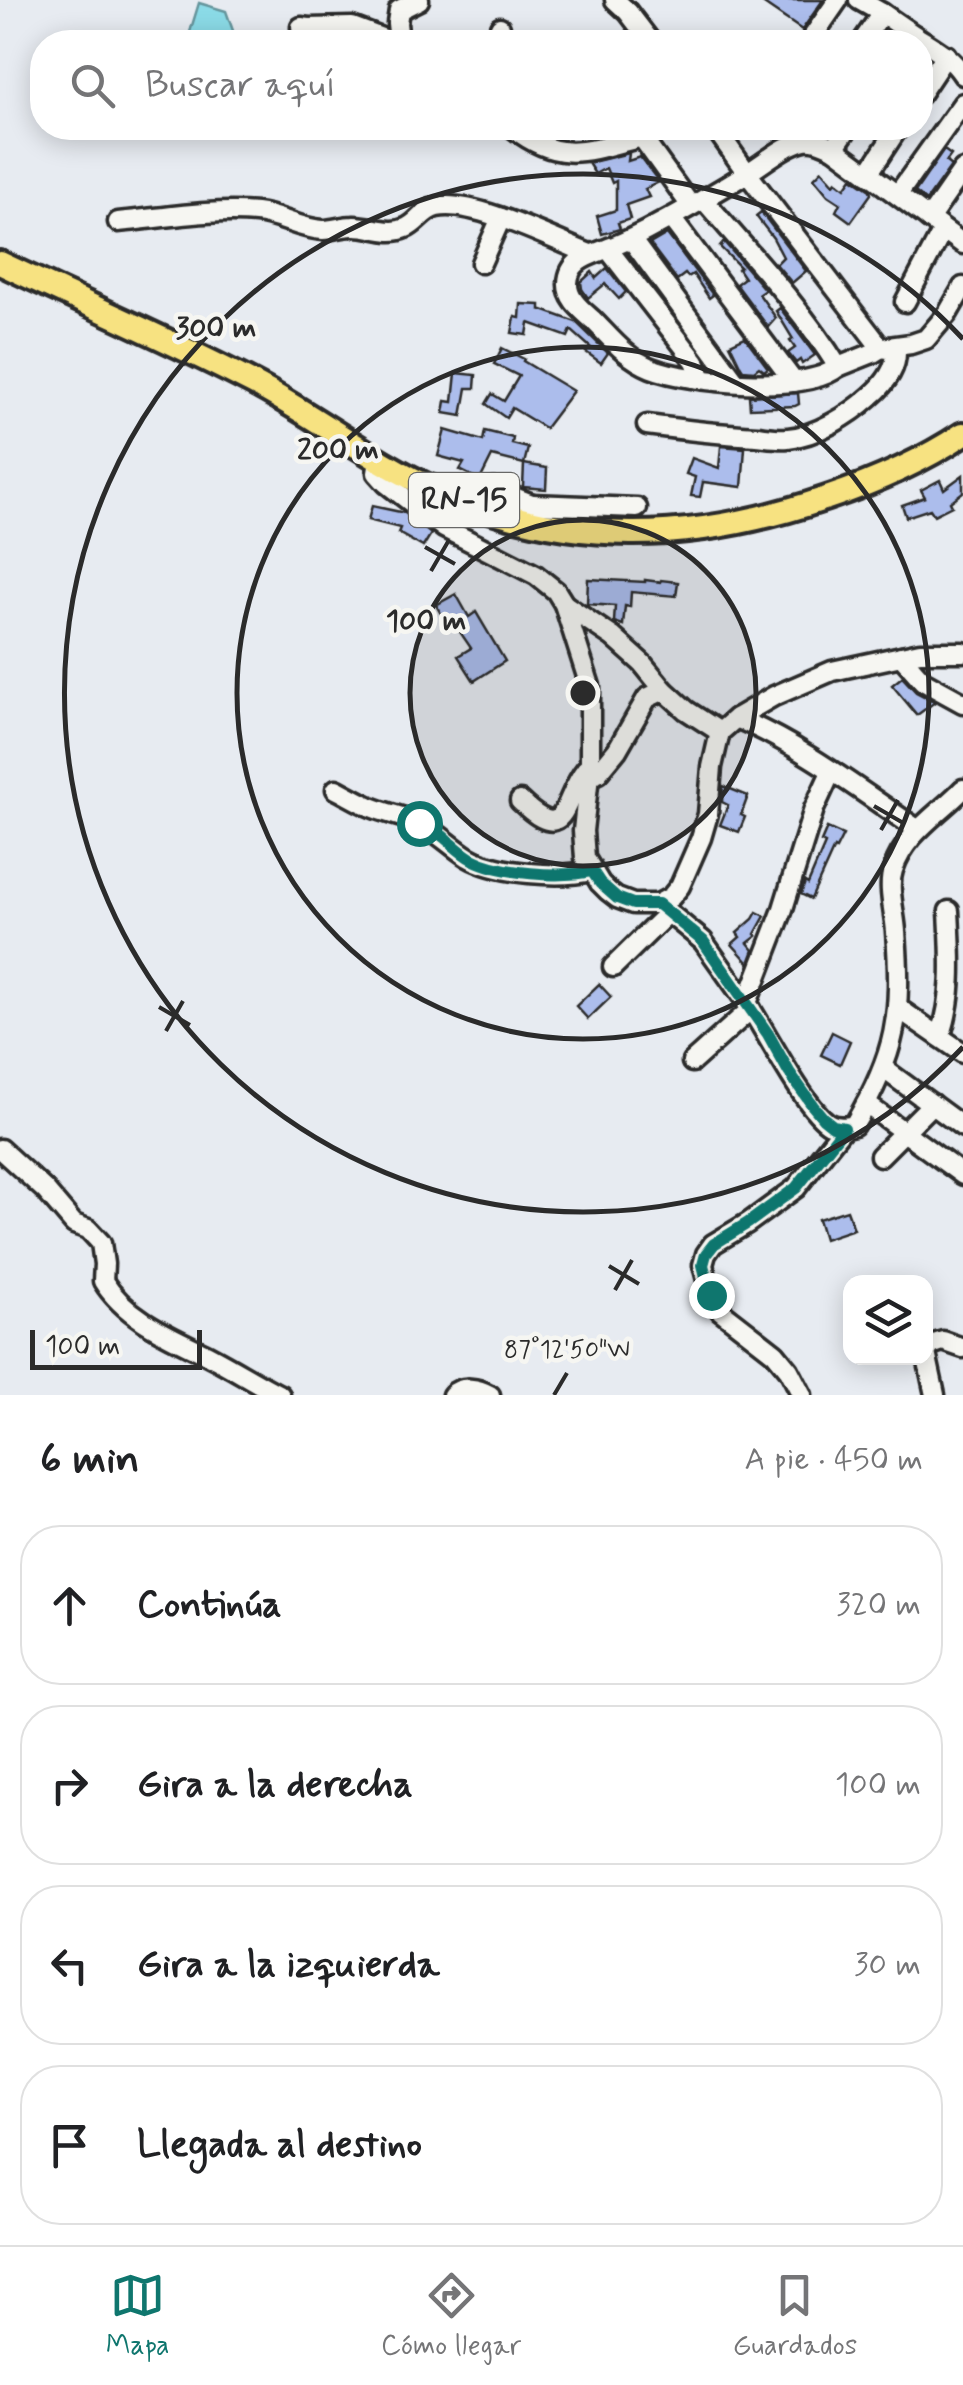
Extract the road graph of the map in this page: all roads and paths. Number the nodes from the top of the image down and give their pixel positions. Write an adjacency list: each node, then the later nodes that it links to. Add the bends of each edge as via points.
1 (419, 0): 8 (street, via 400,10)
2 (615, 0): 9 (street)
3 (838, 0): 10 (street)
4 (859, 0): 5 (street)
5 (882, 13): 11 (street); 12 (street)
6 (300, 26): 7 (street)
7 (363, 30)
8 (397, 30)
9 (642, 30)
10 (817, 30)
11 (870, 30)
12 (901, 30)
13 (933, 50): 14 (street)
14 (946, 56): 15 (street); 16 (street)
15 (933, 75)
16 (963, 75)
17 (963, 104): 30 (street)
18 (529, 140): 19 (street, via 553,151 586,152)
19 (617, 140)
20 (645, 140): 31 (street)
21 (724, 140): 28 (street)
22 (797, 140): 28 (street)
23 (816, 140): 26 (street)
24 (840, 140): 26 (street)
25 (890, 140): 29 (street)
26 (834, 148): 29 (street)
27 (963, 170): 35 (street)
28 (747, 173): 31 (street); 43 (street)
29 (868, 174): 30 (street)
30 (898, 194): 35 (street)
31 (698, 203): 33 (street); 44 (street, via 788,298)
32 (501, 218): 34 (street, via 440,206 396,231 314,229 265,214 223,212); 38 (street); 40 (street)
33 (670, 218): 36 (street); 47 (street)
34 (118, 222)
35 (936, 225): 37 (street); 42 (street)
36 (631, 239): 38 (street); 46 (street)
37 (963, 244)
38 (599, 252): 45 (street, via 688,350); 45 (street, via 580,259 569,276 568,293 578,306 633,358)
39 (0, 263): 50 (main road, RN-15, via 254,384)
40 (481, 263)
41 (963, 287): 43 (street, via 926,339)
42 (905, 302)
43 (881, 348): 44 (street); 48 (street, via 897,356 880,388 840,418 800,436)
44 (838, 367): 47 (street)
45 (702, 379): 46 (street)
46 (736, 382): 47 (street)
47 (794, 382)
48 (647, 425)
49 (963, 434): 53 (main road, RN-15, via 856,488 716,528 650,534 579,530)
50 (379, 460): 53 (main road, RN-15, via 436,490); 54 (street, via 377,473 406,500 444,528 549,583)
51 (494, 489): 53 (street)
52 (637, 508): 53 (street)
53 (529, 512)
54 (564, 604): 57 (street, via 613,637); 61 (street, via 590,680)
55 (963, 652): 56 (street)
56 (901, 656): 58 (street, via 924,681); 59 (street, via 832,671)
57 (664, 690): 60 (street); 61 (street, via 647,698 598,773)
58 (963, 703)
59 (736, 718): 60 (street); 62 (street)
60 (720, 732): 68 (street, via 702,838)
61 (589, 771): 65 (street, via 552,822); 67 (street, via 582,845)
62 (831, 772): 66 (street); 72 (street)
63 (336, 789): 67 (street, via 439,833 480,862 543,873)
64 (963, 789): 66 (street)
65 (520, 801)
66 (917, 829): 73 (street, via 890,884)
67 (592, 871): 68 (street, via 617,898)
68 (663, 908): 70 (street); 72 (street, via 703,941)
69 (949, 911): 71 (street)
70 (613, 966)
71 (956, 994): 74 (street)
72 (749, 1006): 76 (street); 81 (street, via 813,1106)
73 (898, 1008): 74 (street); 77 (street)
74 (940, 1037): 75 (street)
75 (963, 1053)
76 (692, 1062)
77 (884, 1069): 78 (street); 79 (street)
78 (866, 1104): 81 (street, via 854,1125); 82 (street)
79 (932, 1104): 80 (street); 82 (street)
80 (963, 1127)
81 (844, 1128): 90 (street, via 796,1188 714,1244 703,1265 721,1311 775,1353)
82 (904, 1130): 84 (street); 85 (street)
83 (0, 1150): 87 (street, via 101,1244 102,1281 118,1301 173,1340)
84 (880, 1156)
85 (963, 1175)
86 (963, 1348): 91 (street, via 942,1340 930,1345)
87 (280, 1395)
88 (452, 1395): 89 (street, via 467,1388)
89 (490, 1395)
90 (802, 1395)
91 (935, 1395)

